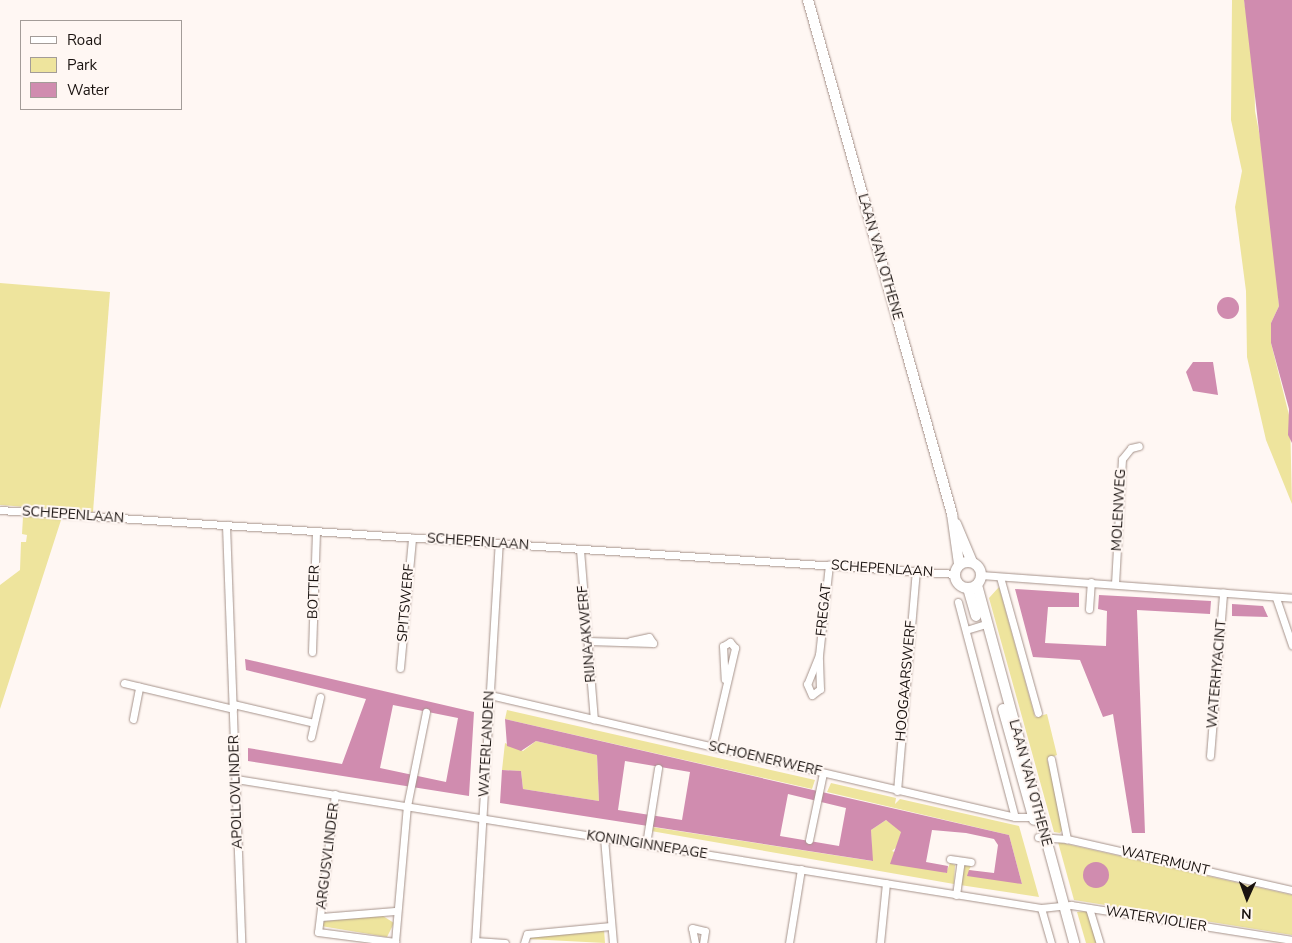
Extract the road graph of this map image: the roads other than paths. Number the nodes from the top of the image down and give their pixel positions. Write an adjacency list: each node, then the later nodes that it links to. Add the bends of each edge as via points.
1 (808, 0): 4 (street, LAAN VAN OTHENE)
2 (1139, 446): 17 (street, MOLENWEG, via 1122,459)
3 (0, 510): 5 (street, SCHEPENLAAN)
4 (952, 514): 10 (street, LAAN VAN OTHENE); 12 (street, LAAN VAN OTHENE)
5 (226, 525): 6 (street, SCHEPENLAAN); 36 (street, APOLLOVLINDER)
6 (316, 532): 7 (street, SCHEPENLAAN); 28 (street, BOTTER)
7 (412, 538): 8 (street, SCHEPENLAAN); 30 (street, SPITSWERF)
8 (499, 544): 9 (street, SCHEPENLAAN); 34 (street, WATERLANDEN)
9 (580, 550): 11 (street, SCHEPENLAAN); 26 (street, RIJNAAKWERF)
10 (972, 562): 12 (street); 16 (street, LAAN VAN OTHENE)
11 (829, 565): 13 (street, SCHEPENLAAN); 29 (street, FREGAT)
12 (957, 569): 13 (street, SCHEPENLAAN); 16 (street, via 959,584)
13 (916, 571): 49 (street, HOOGAARSWERF)
14 (1000, 576): 15 (street); 16 (street); 38 (street)
15 (1091, 582): 17 (street); 22 (street)
16 (976, 583): 23 (street, LAAN VAN OTHENE)
17 (1115, 584): 18 (street)
18 (1224, 593): 19 (street); 44 (street, WATERHYACINT)
19 (1276, 598): 20 (street); 27 (street)
20 (1292, 598)
21 (958, 602): 24 (street, LAAN VAN OTHENE)
22 (1089, 609)
23 (982, 625): 24 (street); 52 (street, LAAN VAN OTHENE)
24 (966, 630): 53 (street, LAAN VAN OTHENE)
25 (630, 641): 26 (street)
26 (588, 642): 40 (street, RIJNAAKWERF)
27 (1292, 645)
28 (312, 652)
29 (819, 655): 29 (street, FREGAT, via 807,684 812,695 820,689)
30 (400, 668)
31 (725, 679): 43 (street)
32 (124, 683): 33 (street)
33 (139, 687): 36 (street); 39 (street)
34 (490, 695): 40 (street, SCHOENERWERF); 54 (street, WATERLANDEN)
35 (320, 697): 41 (street)
36 (233, 706): 41 (street); 48 (street, APOLLOVLINDER)
37 (426, 712): 51 (street, ARGUSVLINDER)
38 (1038, 713)
39 (132, 719)
40 (594, 719): 43 (street, SCHOENERWERF)
41 (314, 723): 42 (street)
42 (311, 737)
43 (712, 747): 47 (street, SCHOENERWERF)
44 (1210, 756)
45 (1051, 759): 57 (street)
46 (658, 768): 59 (street)
47 (823, 773): 49 (street, SCHOENERWERF); 58 (street)
48 (236, 779): 50 (street, KONINGINNEPAGE); 77 (street, APOLLOVLINDER)
49 (897, 791): 53 (street, SCHOENERWERF)
50 (335, 794): 51 (street, KONINGINNEPAGE); 71 (street, ARGUSVLINDER)
51 (406, 806): 54 (street, KONINGINNEPAGE); 70 (street, ARGUSVLINDER)
52 (1036, 816): 53 (street, SCHOENERWERF); 55 (street, LAAN VAN OTHENE)
53 (1015, 817)
54 (483, 818): 56 (street, KONINGINNEPAGE); 76 (street, WATERLANDEN)
55 (1042, 837): 57 (street, WATERMUNT); 67 (street, LAAN VAN OTHENE)
56 (604, 838): 59 (street, KONINGINNEPAGE); 72 (street)
57 (1067, 839): 65 (street, WATERMUNT)
58 (809, 840)
59 (646, 844): 63 (street, KONINGINNEPAGE)
60 (950, 859): 61 (street)
61 (961, 861): 62 (street); 66 (street)
62 (971, 862)
63 (801, 869): 64 (street, KONINGINNEPAGE); 74 (street)
64 (886, 883): 66 (street, KONINGINNEPAGE); 83 (street)
65 (1292, 890)
66 (956, 895): 68 (street, KONINGINNEPAGE)
67 (1061, 907): 68 (street, KONINGINNEPAGE); 69 (street, WATERVIOLIER); 85 (street, LAAN VAN OTHENE); 86 (street, LAAN VAN OTHENE)
68 (1041, 908): 84 (street)
69 (1089, 908): 75 (street, WATERVIOLIER); 87 (street, WATERVIOLIER)
70 (394, 911): 71 (street, ARGUSVLINDER); 71 (street, ARGUSVLINDER, via 396,942 318,932)
71 (321, 917)
72 (611, 926): 79 (street, via 527,934); 80 (street)
73 (1292, 940): 75 (street, WATERVIOLIER)
74 (791, 941)
75 (1282, 941)
76 (475, 942): 78 (street)
77 (241, 943)
78 (505, 943)
79 (524, 943)
80 (613, 943)
81 (695, 943): 82 (street, via 692,928 705,930)
82 (703, 943)
83 (880, 943)
84 (1051, 943)
85 (1068, 943)
86 (1074, 943)
87 (1100, 943)

